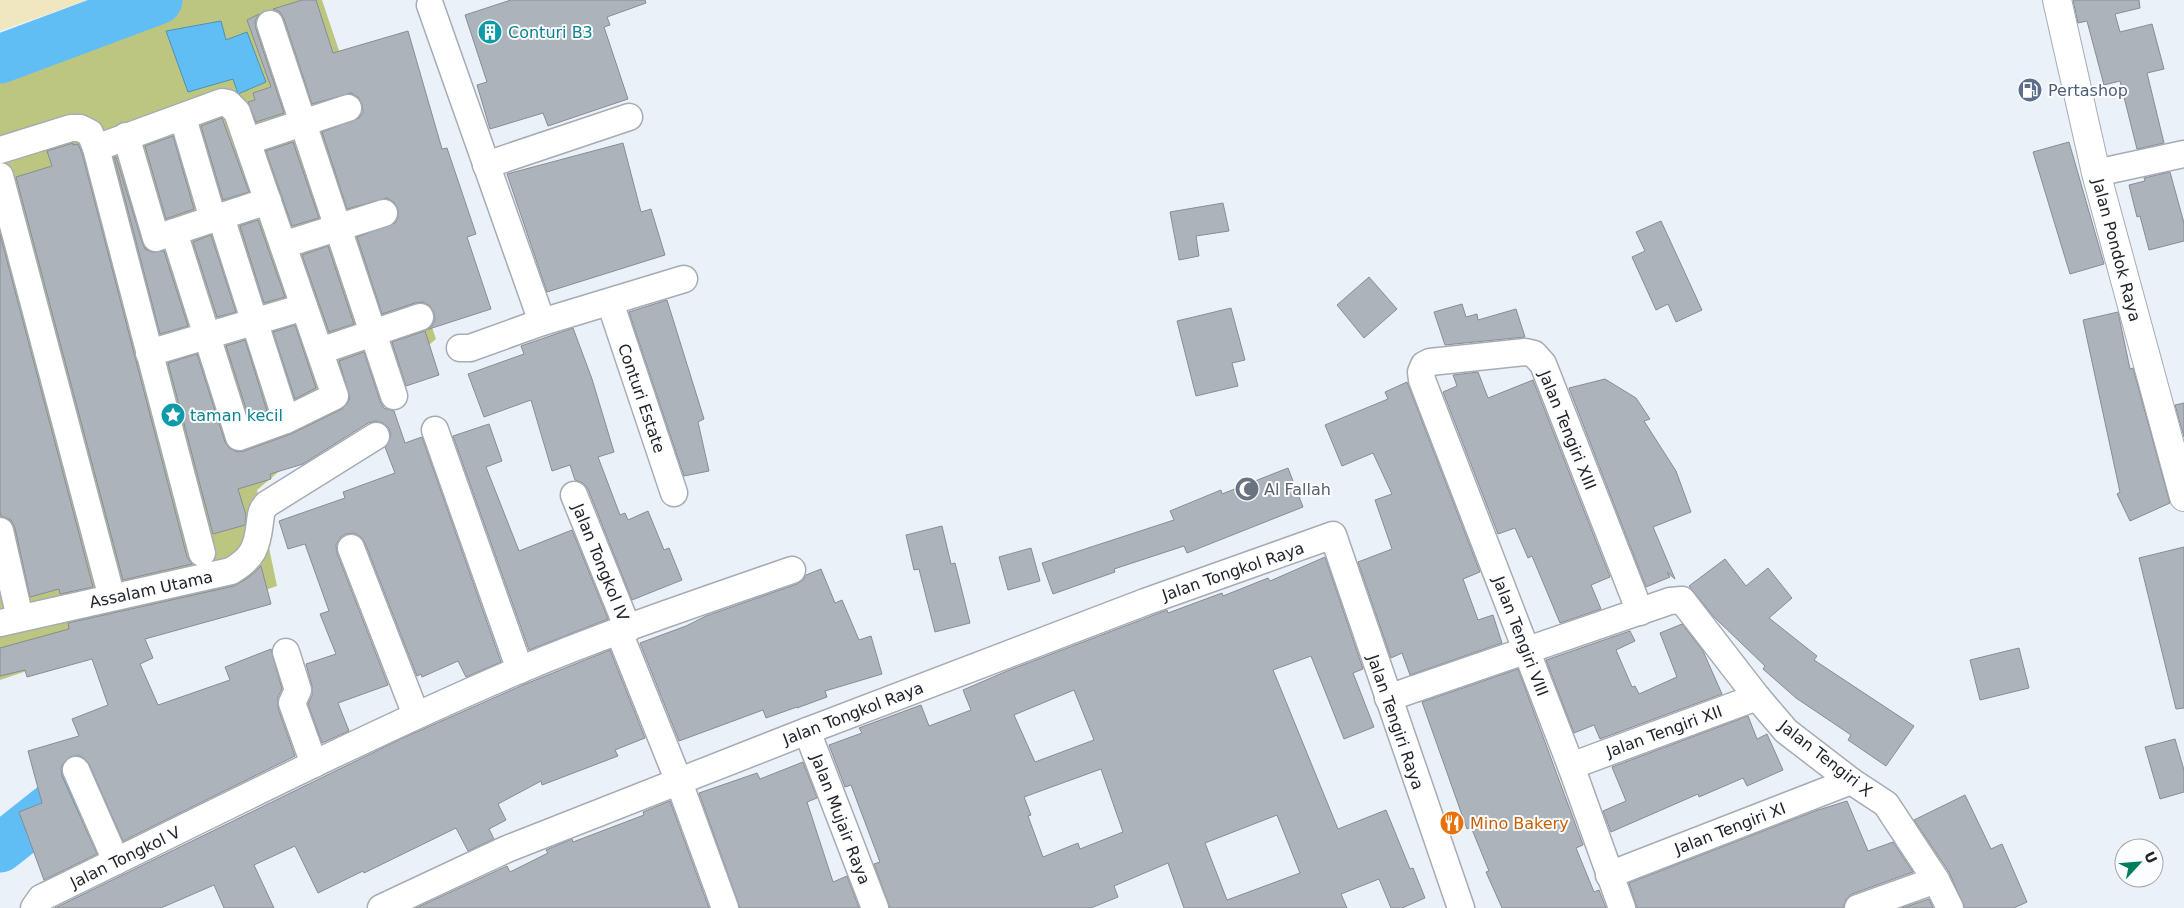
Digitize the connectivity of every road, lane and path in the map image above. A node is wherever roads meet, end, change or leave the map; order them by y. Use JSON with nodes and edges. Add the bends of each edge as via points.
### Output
{"nodes":[{"id":1,"x":2057,"y":0,"type":"edge"},
{"id":2,"x":432,"y":2,"type":"edge"},
{"id":3,"x":270,"y":24,"type":"dead end"},
{"id":4,"x":348,"y":108,"type":"dead end"},
{"id":5,"x":628,"y":117,"type":"dead end"},
{"id":6,"x":183,"y":118,"type":"junction"},
{"id":7,"x":303,"y":123,"type":"junction"},
{"id":8,"x":126,"y":136,"type":"junction"},
{"id":9,"x":248,"y":141,"type":"junction"},
{"id":10,"x":96,"y":148,"type":"junction"},
{"id":11,"x":0,"y":150,"type":"edge"},
{"id":12,"x":2184,"y":154,"type":"edge"},
{"id":13,"x":486,"y":165,"type":"junction"},
{"id":14,"x":2096,"y":173,"type":"junction"},
{"id":15,"x":0,"y":176,"type":"edge"},
{"id":16,"x":268,"y":201,"type":"junction"},
{"id":17,"x":384,"y":213,"type":"dead end"},
{"id":18,"x":217,"y":218,"type":"junction"},
{"id":19,"x":337,"y":228,"type":"junction"},
{"id":20,"x":174,"y":232,"type":"junction"},
{"id":21,"x":283,"y":245,"type":"junction"},
{"id":22,"x":684,"y":279,"type":"dead end"},
{"id":23,"x":610,"y":302,"type":"junction"},
{"id":24,"x":304,"y":307,"type":"junction"},
{"id":25,"x":420,"y":317,"type":"dead end"},
{"id":26,"x":255,"y":322,"type":"junction"},
{"id":27,"x":542,"y":322,"type":"junction"},
{"id":28,"x":373,"y":333,"type":"junction"},
{"id":29,"x":207,"y":336,"type":"junction"},
{"id":30,"x":460,"y":348,"type":"dead end"},
{"id":31,"x":320,"y":351,"type":"junction"},
{"id":32,"x":149,"y":354,"type":"junction"},
{"id":33,"x":1424,"y":364,"type":"joint"},
{"id":34,"x":394,"y":396,"type":"dead end"},
{"id":35,"x":286,"y":420,"type":"junction"},
{"id":36,"x":436,"y":430,"type":"dead end"},
{"id":37,"x":376,"y":436,"type":"dead end"},
{"id":38,"x":674,"y":493,"type":"dead end"},
{"id":39,"x":574,"y":495,"type":"dead end"},
{"id":40,"x":2184,"y":497,"type":"edge"},
{"id":41,"x":0,"y":531,"type":"edge"},
{"id":42,"x":1333,"y":535,"type":"joint"},
{"id":43,"x":351,"y":548,"type":"dead end"},
{"id":44,"x":202,"y":553,"type":"dead end"},
{"id":45,"x":792,"y":570,"type":"dead end"},
{"id":46,"x":108,"y":583,"type":"dead end"},
{"id":47,"x":1640,"y":612,"type":"junction"},
{"id":48,"x":8,"y":614,"type":"edge"},
{"id":49,"x":624,"y":630,"type":"junction"},
{"id":50,"x":1527,"y":651,"type":"junction"},
{"id":51,"x":286,"y":652,"type":"dead end"},
{"id":52,"x":520,"y":670,"type":"junction"},
{"id":53,"x":1757,"y":697,"type":"junction"},
{"id":54,"x":1388,"y":698,"type":"junction"},
{"id":55,"x":416,"y":715,"type":"junction"},
{"id":56,"x":807,"y":731,"type":"junction"},
{"id":57,"x":314,"y":764,"type":"junction"},
{"id":58,"x":1572,"y":766,"type":"junction"},
{"id":59,"x":76,"y":770,"type":"dead end"},
{"id":60,"x":679,"y":782,"type":"junction"},
{"id":61,"x":1851,"y":782,"type":"junction"},
{"id":62,"x":116,"y":861,"type":"junction"},
{"id":63,"x":1609,"y":875,"type":"junction"},
{"id":64,"x":1936,"y":880,"type":"junction"},
{"id":65,"x":34,"y":908,"type":"edge"},
{"id":66,"x":381,"y":908,"type":"edge"},
{"id":67,"x":725,"y":908,"type":"edge"},
{"id":68,"x":875,"y":908,"type":"edge"},
{"id":69,"x":1461,"y":908,"type":"edge"},
{"id":70,"x":1622,"y":908,"type":"edge"},
{"id":71,"x":1858,"y":908,"type":"edge"},
{"id":72,"x":1950,"y":908,"type":"edge"}],
"edges":[{"from":1,"to":14,"type":"street","name":"Jalan Pondok Raya"},
{"from":2,"to":13,"type":"street"},
{"from":3,"to":7,"type":"street"},
{"from":4,"to":7,"type":"street"},
{"from":5,"to":13,"type":"street"},
{"from":6,"to":8,"type":"street"},
{"from":6,"to":9,"type":"street","via":[[222,102],[228,103],[237,112]]},
{"from":6,"to":18,"type":"street"},
{"from":7,"to":9,"type":"street"},
{"from":7,"to":19,"type":"street"},
{"from":8,"to":10,"type":"street"},
{"from":8,"to":20,"type":"street","via":[[156,238]]},
{"from":9,"to":16,"type":"street"},
{"from":10,"to":11,"type":"street","via":[[90,133],[71,128]]},
{"from":10,"to":32,"type":"street"},
{"from":12,"to":14,"type":"street"},
{"from":13,"to":27,"type":"street"},
{"from":14,"to":40,"type":"street","name":"Jalan Pondok Raya"},
{"from":15,"to":46,"type":"street"},
{"from":16,"to":18,"type":"street"},
{"from":16,"to":21,"type":"street"},
{"from":17,"to":19,"type":"street"},
{"from":18,"to":20,"type":"street"},
{"from":18,"to":26,"type":"street"},
{"from":19,"to":21,"type":"street"},
{"from":19,"to":28,"type":"street"},
{"from":20,"to":29,"type":"street"},
{"from":21,"to":24,"type":"street"},
{"from":22,"to":23,"type":"street"},
{"from":23,"to":27,"type":"street"},
{"from":23,"to":38,"type":"street","name":"Conturi Estate"},
{"from":24,"to":26,"type":"street"},
{"from":24,"to":31,"type":"street"},
{"from":25,"to":28,"type":"street"},
{"from":26,"to":29,"type":"street"},
{"from":26,"to":35,"type":"street"},
{"from":27,"to":30,"type":"street","via":[[470,348]]},
{"from":28,"to":31,"type":"street"},
{"from":28,"to":34,"type":"street"},
{"from":29,"to":32,"type":"street"},
{"from":29,"to":35,"type":"street","via":[[239,437]]},
{"from":31,"to":35,"type":"street","via":[[335,396]]},
{"from":32,"to":44,"type":"street"},
{"from":33,"to":47,"type":"street","name":"Jalan Tengiri XIII","via":[[1525,352],[1534,354],[1542,364]]},
{"from":33,"to":50,"type":"street","name":"Jalan Tengiri VIII","via":[[1422,380]]},
{"from":36,"to":52,"type":"street"},
{"from":37,"to":48,"type":"street","name":"Assalam Utama","via":[[267,504],[262,510],[252,555],[231,572]]},
{"from":39,"to":49,"type":"street","name":"Jalan Tongkol IV"},
{"from":41,"to":48,"type":"street"},
{"from":42,"to":54,"type":"street","name":"Jalan Tengiri Raya"},
{"from":42,"to":56,"type":"street","name":"Jalan Tongkol Raya","via":[[1145,602]]},
{"from":43,"to":55,"type":"street"},
{"from":45,"to":49,"type":"street","name":"Jalan Tongkol V"},
{"from":47,"to":50,"type":"street"},
{"from":47,"to":53,"type":"street","name":"Jalan Tengiri X","via":[[1682,600]]},
{"from":49,"to":52,"type":"street","name":"Jalan Tongkol V"},
{"from":49,"to":60,"type":"street","name":"Jalan Tongkol IV"},
{"from":50,"to":54,"type":"street"},
{"from":50,"to":58,"type":"street","name":"Jalan Tengiri VIII"},
{"from":51,"to":57,"type":"street","via":[[298,690],[292,703]]},
{"from":52,"to":55,"type":"street","name":"Jalan Tongkol V"},
{"from":53,"to":58,"type":"street","name":"Jalan Tengiri XII"},
{"from":53,"to":61,"type":"street","name":"Jalan Tengiri X","via":[[1786,731]]},
{"from":54,"to":69,"type":"street","name":"Jalan Tengiri Raya"},
{"from":55,"to":57,"type":"street","name":"Jalan Tongkol V"},
{"from":56,"to":60,"type":"street","name":"Jalan Tongkol Raya"},
{"from":56,"to":68,"type":"street","name":"Jalan Mujair Raya"},
{"from":57,"to":62,"type":"street","name":"Jalan Tongkol V"},
{"from":58,"to":63,"type":"street","name":"Jalan Tengiri VIII"},
{"from":59,"to":62,"type":"street"},
{"from":60,"to":66,"type":"street","name":"Jalan Tongkol Raya","via":[[507,849]]},
{"from":60,"to":67,"type":"street","name":"Jalan Tongkol IV"},
{"from":61,"to":63,"type":"street","name":"Jalan Tengiri XI"},
{"from":61,"to":64,"type":"street","name":"Jalan Tengiri X","via":[[1886,804]]},
{"from":62,"to":65,"type":"street","name":"Jalan Tongkol V","via":[[40,898]]},
{"from":63,"to":70,"type":"street","name":"Jalan Tengiri VIII"},
{"from":64,"to":71,"type":"street"},
{"from":64,"to":72,"type":"street","name":"Jalan Tengiri X"}]}
